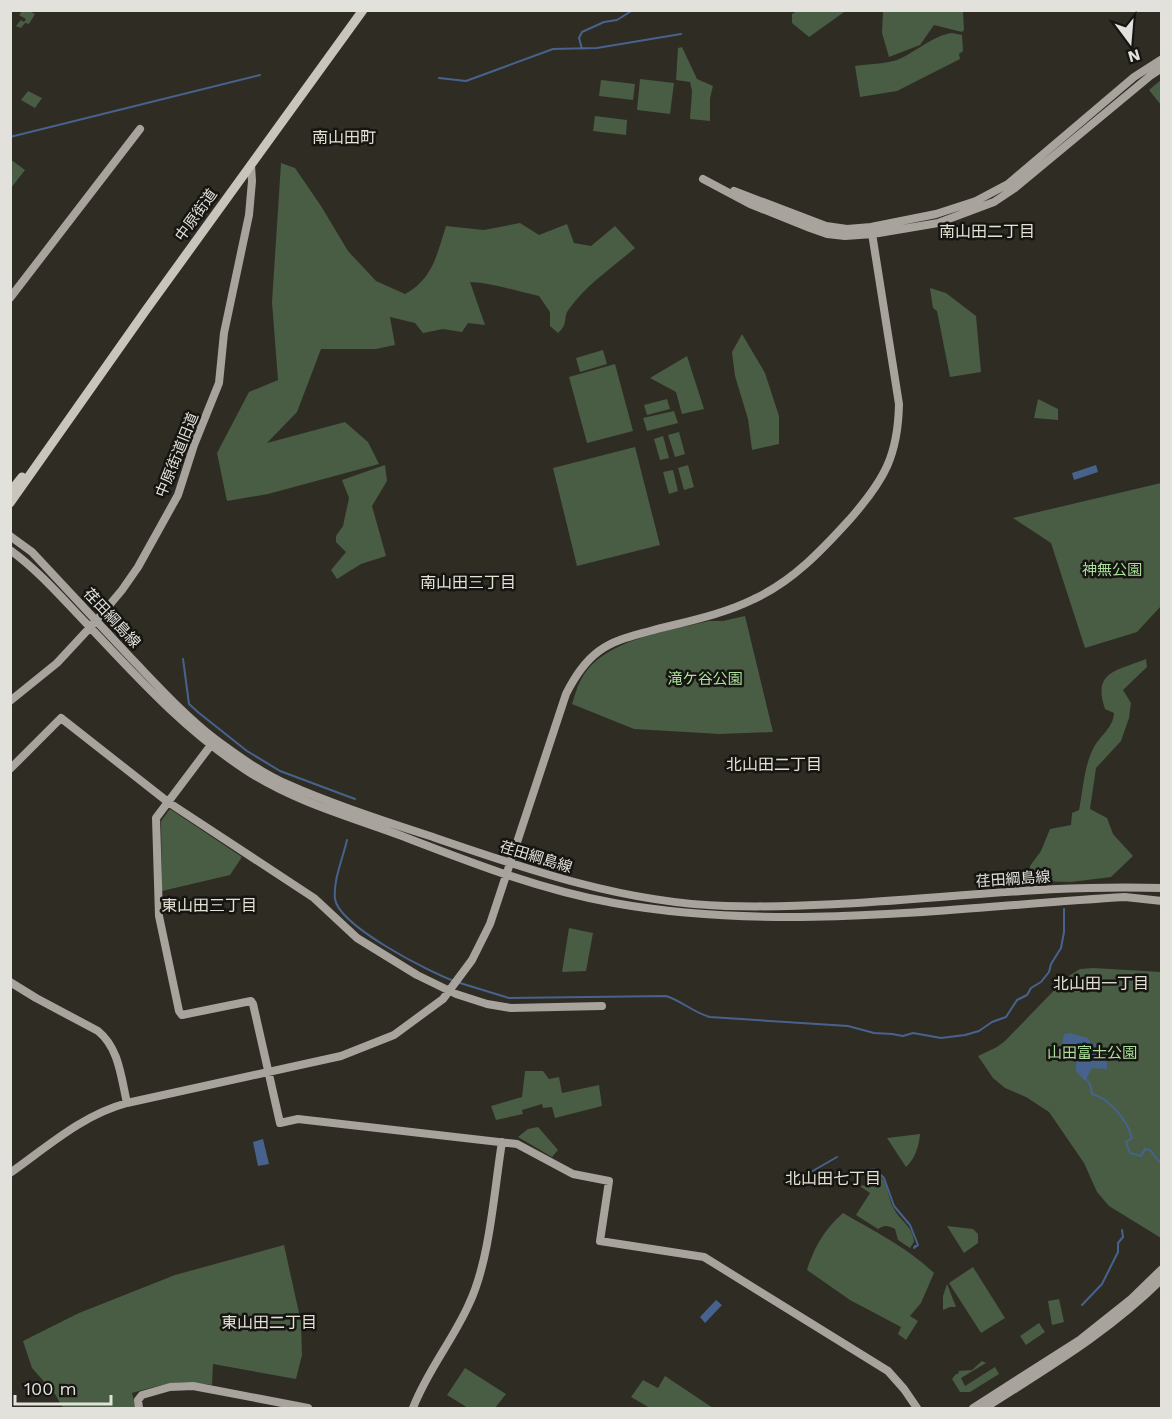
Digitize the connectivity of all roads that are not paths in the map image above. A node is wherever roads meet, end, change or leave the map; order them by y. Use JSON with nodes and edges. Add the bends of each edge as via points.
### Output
{"nodes":[{"id":1,"x":363,"y":10,"type":"edge"},
{"id":2,"x":1161,"y":59,"type":"edge"},
{"id":3,"x":1161,"y":68,"type":"edge"},
{"id":4,"x":140,"y":129,"type":"dead end"},
{"id":5,"x":251,"y":165,"type":"junction"},
{"id":6,"x":872,"y":230,"type":"junction"},
{"id":7,"x":10,"y":298,"type":"edge"},
{"id":8,"x":56,"y":438,"type":"junction"},
{"id":9,"x":10,"y":492,"type":"edge"},
{"id":10,"x":10,"y":503,"type":"edge"},
{"id":11,"x":10,"y":536,"type":"edge"},
{"id":12,"x":10,"y":550,"type":"edge"},
{"id":13,"x":93,"y":624,"type":"junction"},
{"id":14,"x":10,"y":701,"type":"edge"},
{"id":15,"x":211,"y":745,"type":"junction"},
{"id":16,"x":10,"y":769,"type":"edge"},
{"id":17,"x":168,"y":802,"type":"junction"},
{"id":18,"x":509,"y":864,"type":"junction"},
{"id":19,"x":506,"y":876,"type":"junction"},
{"id":20,"x":1161,"y":888,"type":"edge"},
{"id":21,"x":1161,"y":901,"type":"edge"},
{"id":22,"x":10,"y":982,"type":"edge"},
{"id":23,"x":602,"y":1006,"type":"dead end"},
{"id":24,"x":269,"y":1072,"type":"junction"},
{"id":25,"x":127,"y":1103,"type":"junction"},
{"id":26,"x":502,"y":1142,"type":"junction"},
{"id":27,"x":10,"y":1173,"type":"edge"},
{"id":28,"x":1161,"y":1269,"type":"edge"},
{"id":29,"x":1161,"y":1279,"type":"edge"},
{"id":30,"x":139,"y":1408,"type":"edge"},
{"id":31,"x":308,"y":1408,"type":"edge"},
{"id":32,"x":413,"y":1408,"type":"edge"},
{"id":33,"x":917,"y":1408,"type":"edge"},
{"id":34,"x":973,"y":1408,"type":"edge"},
{"id":35,"x":985,"y":1408,"type":"edge"}],
"edges":[{"from":1,"to":5,"type":"main road","name":"中原街道"},
{"from":2,"to":6,"type":"street","via":[[1134,77],[1008,184],[976,201]]},
{"from":3,"to":6,"type":"street","via":[[994,202],[938,222]]},
{"from":4,"to":7,"type":"street"},
{"from":5,"to":8,"type":"main road","name":"中原街道"},
{"from":5,"to":13,"type":"street","name":"中原街道旧道","via":[[249,215],[224,333],[216,395],[178,495],[138,567]]},
{"from":6,"to":6,"type":"street","via":[[845,236],[827,234],[750,204],[703,179],[826,226]]},
{"from":6,"to":18,"type":"street","via":[[899,404],[892,452],[880,482],[811,560],[769,592],[732,608],[624,638],[590,658],[566,694]]},
{"from":8,"to":9,"type":"main road","name":"中原街道","via":[[48,442]]},
{"from":8,"to":10,"type":"main road","name":"中原街道"},
{"from":11,"to":13,"type":"street","name":"荏田綱島線","via":[[33,552]]},
{"from":12,"to":13,"type":"street","name":"荏田綱島線"},
{"from":13,"to":14,"type":"street","name":"中原街道旧道","via":[[57,663]]},
{"from":13,"to":15,"type":"street","name":"荏田綱島線","via":[[171,711]]},
{"from":13,"to":18,"type":"street","name":"荏田綱島線","via":[[194,721],[287,785]]},
{"from":15,"to":17,"type":"street"},
{"from":15,"to":19,"type":"street","name":"荏田綱島線","via":[[287,794]]},
{"from":16,"to":17,"type":"street","via":[[61,718]]},
{"from":17,"to":23,"type":"street","via":[[314,898],[357,938],[446,989],[487,1004],[512,1008]]},
{"from":17,"to":24,"type":"street","via":[[156,818],[158,909],[179,1011],[182,1015],[251,1001]]},
{"from":18,"to":19,"type":"street"},
{"from":18,"to":20,"type":"street","name":"荏田綱島線","via":[[607,892],[723,906],[904,901],[1034,890]]},
{"from":19,"to":21,"type":"street","name":"荏田綱島線","via":[[611,903],[721,915],[895,914],[1125,897]]},
{"from":19,"to":24,"type":"street","via":[[477,951],[443,999],[413,1023],[377,1043],[341,1056]]},
{"from":22,"to":25,"type":"street","via":[[106,1038],[115,1054]]},
{"from":24,"to":25,"type":"street"},
{"from":24,"to":26,"type":"street","via":[[280,1123],[298,1119]]},
{"from":25,"to":27,"type":"street","via":[[80,1123]]},
{"from":26,"to":32,"type":"street","via":[[477,1283]]},
{"from":26,"to":33,"type":"street","via":[[517,1144],[573,1174],[609,1181],[600,1241],[704,1257],[888,1371]]},
{"from":28,"to":34,"type":"street","via":[[1081,1339]]},
{"from":29,"to":35,"type":"street","via":[[1135,1306],[1085,1344]]},
{"from":30,"to":31,"type":"street","via":[[142,1395],[181,1386]]}]}
